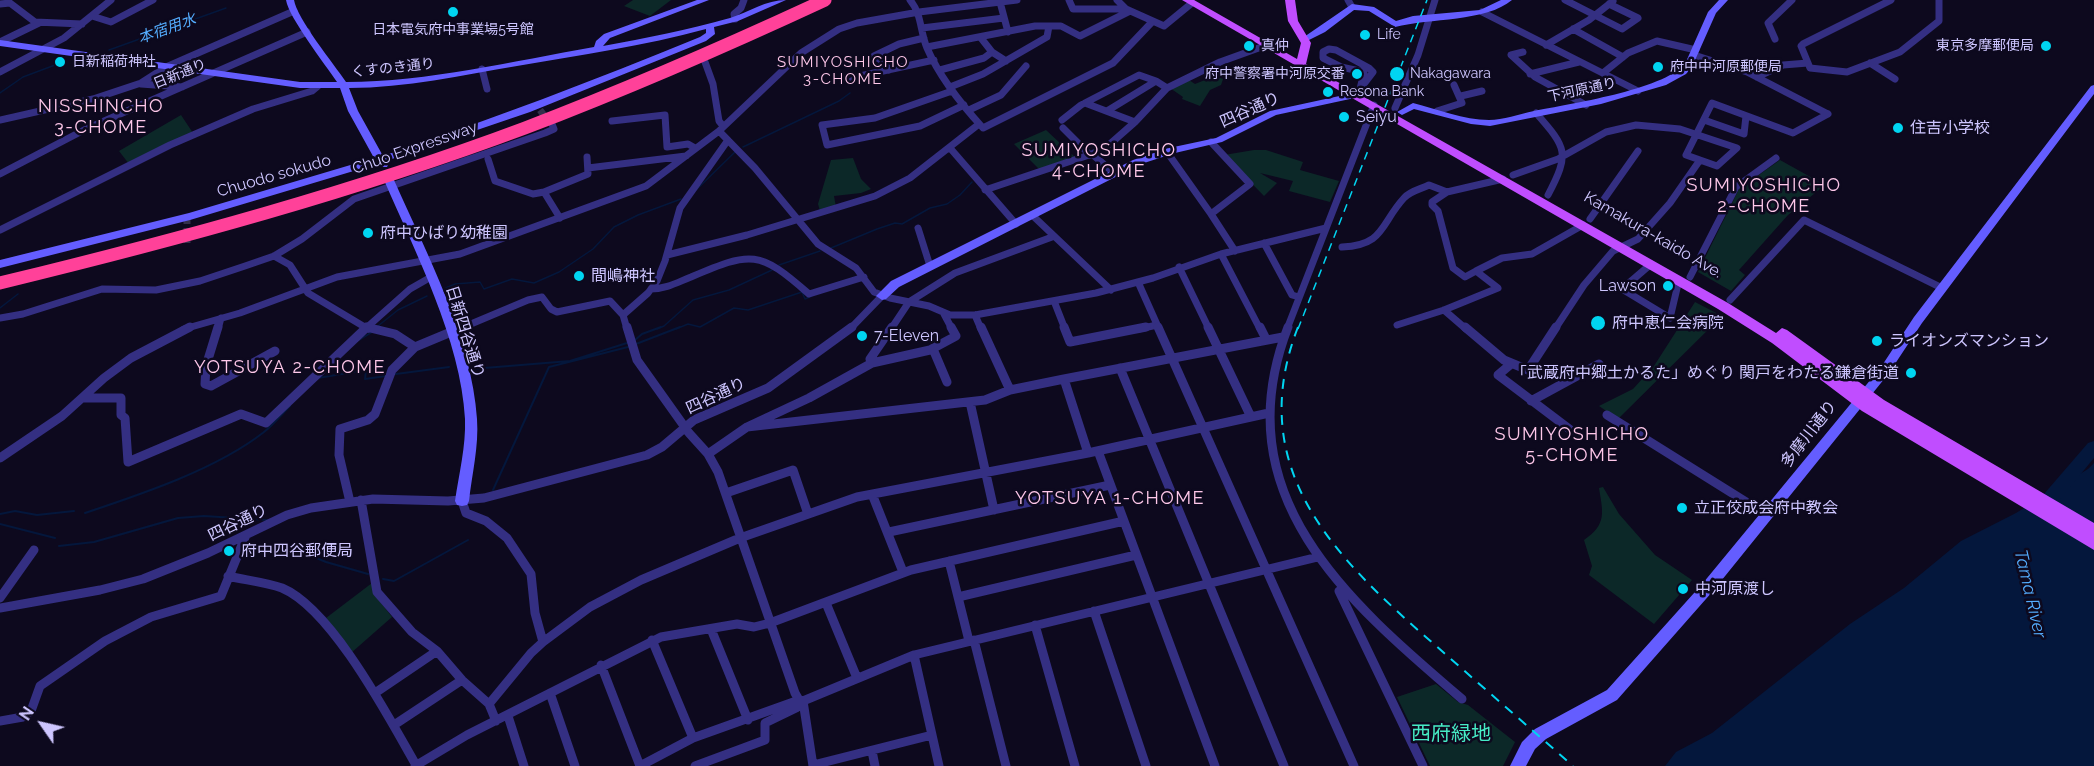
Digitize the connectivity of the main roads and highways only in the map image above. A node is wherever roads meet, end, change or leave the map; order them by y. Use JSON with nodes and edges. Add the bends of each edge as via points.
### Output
{"nodes":[{"id":1,"x":810,"y":0,"type":"edge"},
{"id":2,"x":825,"y":0,"type":"edge"},
{"id":3,"x":1290,"y":0,"type":"edge"},
{"id":4,"x":1194,"y":1,"type":"edge"},
{"id":5,"x":1302,"y":60,"type":"junction"},
{"id":6,"x":1357,"y":91,"type":"junction"},
{"id":7,"x":1508,"y":177,"type":"junction"},
{"id":8,"x":1586,"y":222,"type":"junction"},
{"id":9,"x":0,"y":275,"type":"edge"},
{"id":10,"x":1684,"y":279,"type":"junction"},
{"id":11,"x":0,"y":283,"type":"edge"},
{"id":12,"x":1862,"y":396,"type":"junction"},
{"id":13,"x":1874,"y":406,"type":"junction"},
{"id":14,"x":2094,"y":531,"type":"edge"},
{"id":15,"x":2094,"y":544,"type":"edge"}],
"edges":[{"from":1,"to":9,"type":"highway","name":"Chuo Expressway","via":[[610,88],[443,149],[222,218]]},
{"from":2,"to":11,"type":"highway","name":"Chuo Expressway","bridge":true,"via":[[603,98],[456,152],[211,230]]},
{"from":3,"to":5,"type":"main road","via":[[1293,21],[1305,39]]},
{"from":4,"to":5,"type":"main road"},
{"from":4,"to":5,"type":"main road","via":[[1267,45]]},
{"from":5,"to":6,"type":"main road"},
{"from":6,"to":7,"type":"main road","name":"Kamakura-kaido Ave.","via":[[1399,110]]},
{"from":6,"to":7,"type":"main road","name":"Kamakura-kaido Ave.","via":[[1374,105]]},
{"from":7,"to":8,"type":"main road","name":"Kamakura-kaido Ave."},
{"from":7,"to":8,"type":"main road","name":"Kamakura-kaido Ave.","via":[[1548,195]]},
{"from":8,"to":10,"type":"main road","name":"Kamakura-kaido Ave."},
{"from":10,"to":12,"type":"main road","name":"Kamakura-kaido Ave.","via":[[1796,349]]},
{"from":10,"to":12,"type":"main road","name":"Kamakura-kaido Ave.","via":[[1730,300],[1776,329]]},
{"from":12,"to":13,"type":"main road","name":"Kamakura-kaido Ave."},
{"from":13,"to":14,"type":"main road","name":"Kamakura-kaido Ave."},
{"from":13,"to":15,"type":"main road","name":"Kamakura-kaido Ave."}]}
